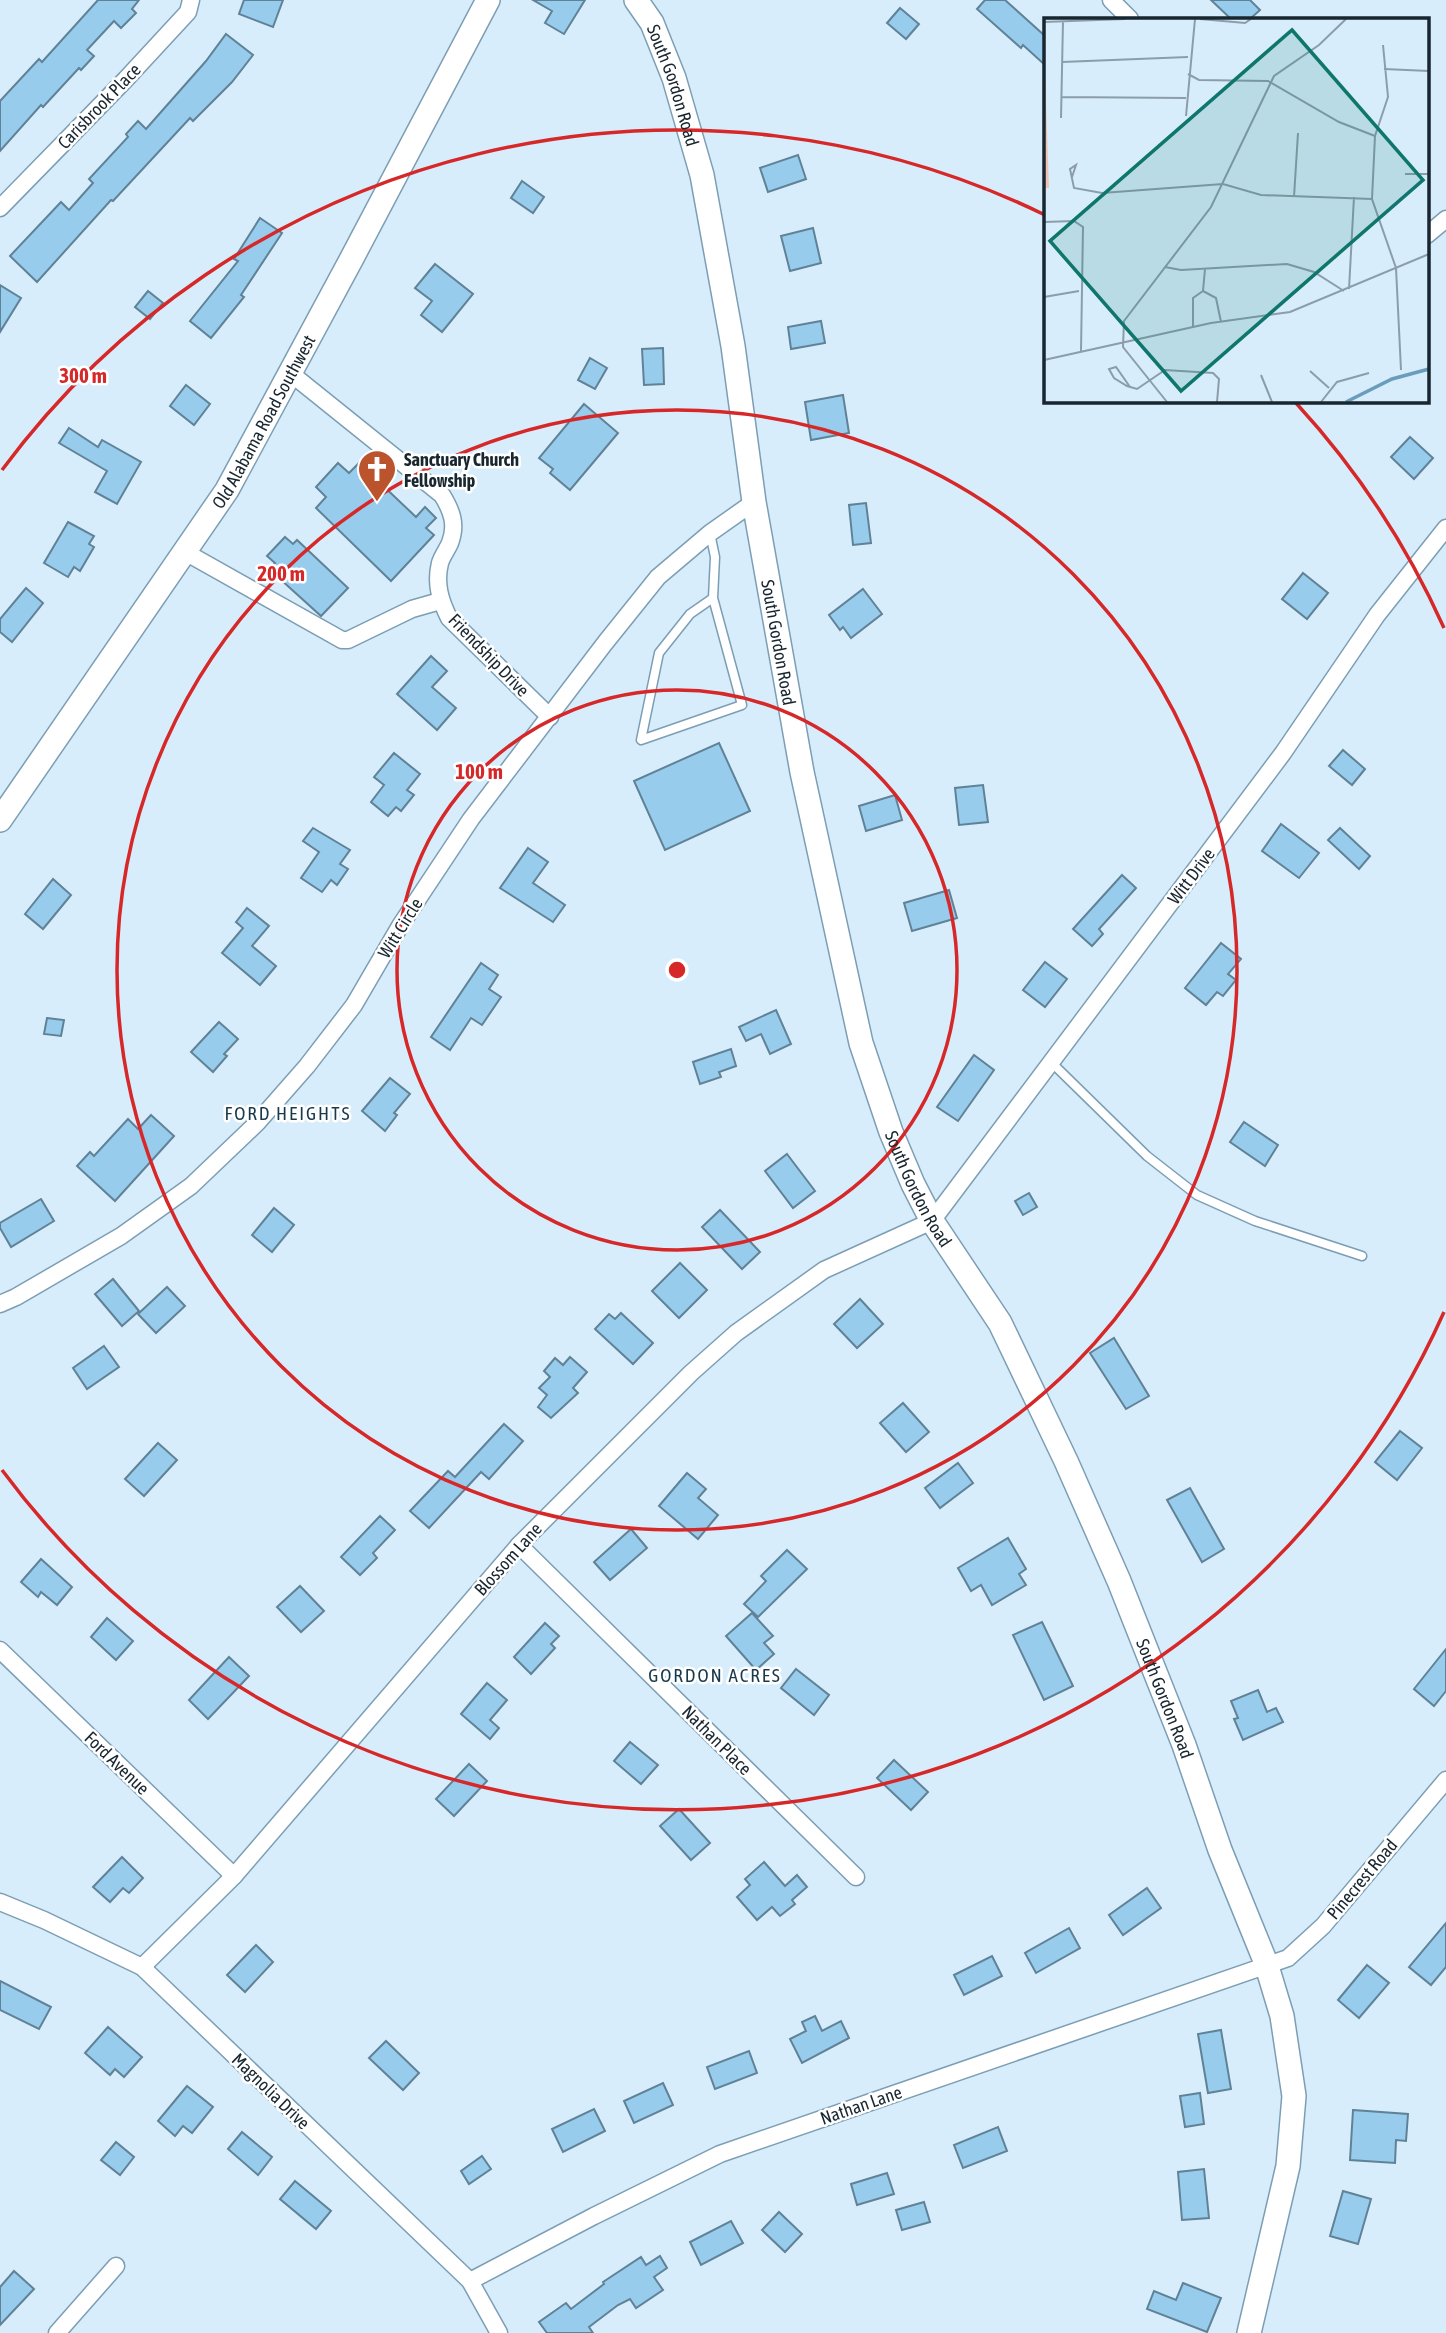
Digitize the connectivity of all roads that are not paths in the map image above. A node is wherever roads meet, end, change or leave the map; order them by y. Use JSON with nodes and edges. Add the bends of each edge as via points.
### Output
{"nodes":[{"id":1,"x":191,"y":0,"type":"edge"},
{"id":2,"x":488,"y":0,"type":"edge"},
{"id":3,"x":636,"y":0,"type":"edge"},
{"id":4,"x":1111,"y":0,"type":"edge"},
{"id":5,"x":1129,"y":18,"type":"edge"},
{"id":6,"x":0,"y":208,"type":"edge"},
{"id":7,"x":1446,"y":219,"type":"edge"},
{"id":8,"x":1428,"y":234,"type":"edge"},
{"id":9,"x":289,"y":372,"type":"junction"},
{"id":10,"x":754,"y":502,"type":"junction"},
{"id":11,"x":1446,"y":528,"type":"edge"},
{"id":12,"x":710,"y":533,"type":"junction"},
{"id":13,"x":186,"y":552,"type":"junction"},
{"id":14,"x":713,"y":598,"type":"junction"},
{"id":15,"x":440,"y":601,"type":"junction"},
{"id":16,"x":550,"y":717,"type":"junction"},
{"id":17,"x":0,"y":820,"type":"edge"},
{"id":18,"x":1052,"y":1063,"type":"junction"},
{"id":19,"x":932,"y":1221,"type":"junction"},
{"id":20,"x":1362,"y":1256,"type":"dead end"},
{"id":21,"x":0,"y":1304,"type":"edge"},
{"id":22,"x":519,"y":1545,"type":"junction"},
{"id":23,"x":0,"y":1650,"type":"edge"},
{"id":24,"x":1446,"y":1780,"type":"edge"},
{"id":25,"x":233,"y":1876,"type":"junction"},
{"id":26,"x":856,"y":1877,"type":"dead end"},
{"id":27,"x":0,"y":1902,"type":"edge"},
{"id":28,"x":1266,"y":1963,"type":"junction"},
{"id":29,"x":142,"y":1967,"type":"junction"},
{"id":30,"x":116,"y":2266,"type":"dead end"},
{"id":31,"x":470,"y":2281,"type":"junction"},
{"id":32,"x":57,"y":2333,"type":"edge"},
{"id":33,"x":499,"y":2333,"type":"edge"},
{"id":34,"x":1249,"y":2333,"type":"edge"}],
"edges":[{"from":1,"to":6,"type":"street","name":"Carisbrook Place","via":[[188,12],[127,79]]},
{"from":2,"to":9,"type":"street","name":"Old Alabama Road Southwest"},
{"from":3,"to":10,"type":"street","name":"South Gordon Road","via":[[652,23],[674,78],[702,175],[733,346]]},
{"from":4,"to":5,"type":"street"},
{"from":7,"to":8,"type":"street"},
{"from":9,"to":13,"type":"street","name":"Old Alabama Road Southwest","via":[[226,490]]},
{"from":9,"to":15,"type":"street","name":"Friendship Drive","via":[[442,495],[454,529],[440,561]]},
{"from":10,"to":12,"type":"street","name":"Witt Circle"},
{"from":10,"to":19,"type":"street","name":"South Gordon Road","via":[[802,772],[861,1043],[891,1132]]},
{"from":11,"to":18,"type":"street","name":"Witt Drive","via":[[1377,615],[1283,753]]},
{"from":12,"to":14,"type":"lane","via":[[715,557]]},
{"from":12,"to":16,"type":"street","name":"Witt Circle","via":[[658,577]]},
{"from":13,"to":15,"type":"street","via":[[342,639]]},
{"from":13,"to":17,"type":"street","name":"Old Alabama Road Southwest"},
{"from":14,"to":14,"type":"lane","via":[[742,705],[641,740],[659,653],[690,614]]},
{"from":15,"to":16,"type":"street","name":"Friendship Drive","via":[[449,618]]},
{"from":16,"to":21,"type":"street","name":"Witt Circle","via":[[471,819],[354,1004],[257,1123],[191,1186],[121,1236]]},
{"from":18,"to":19,"type":"street","name":"Witt Drive"},
{"from":18,"to":20,"type":"lane","via":[[1147,1156],[1197,1195],[1255,1221]]},
{"from":19,"to":22,"type":"street","name":"Blossom Lane","via":[[824,1270],[736,1333]]},
{"from":19,"to":28,"type":"street","name":"South Gordon Road","via":[[1000,1323],[1066,1461],[1119,1581]]},
{"from":22,"to":25,"type":"street","name":"Blossom Lane"},
{"from":22,"to":26,"type":"street","name":"Nathan Place"},
{"from":23,"to":25,"type":"street","name":"Ford Avenue"},
{"from":24,"to":28,"type":"street","name":"Pinecrest Road","via":[[1323,1926],[1288,1958]]},
{"from":25,"to":29,"type":"street","name":"Blossom Lane"},
{"from":27,"to":29,"type":"street","name":"Magnolia Drive"},
{"from":28,"to":31,"type":"street","name":"Nathan Lane","via":[[720,2154]]},
{"from":28,"to":34,"type":"street","name":"South Gordon Road","via":[[1282,2015],[1294,2096],[1288,2166]]},
{"from":29,"to":31,"type":"street","name":"Magnolia Drive"},
{"from":30,"to":32,"type":"street"},
{"from":31,"to":33,"type":"street","name":"Magnolia Drive"}]}
